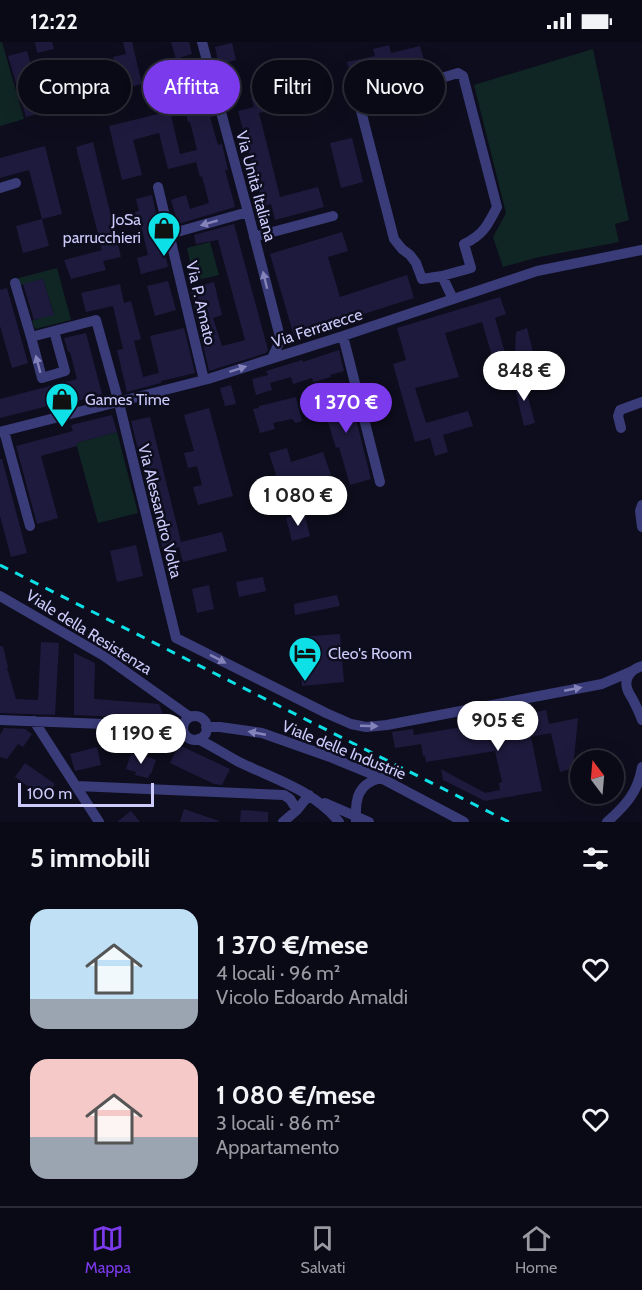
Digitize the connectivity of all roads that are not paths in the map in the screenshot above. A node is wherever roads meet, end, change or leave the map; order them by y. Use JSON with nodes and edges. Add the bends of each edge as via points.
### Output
{"nodes":[{"id":1,"x":202,"y":42,"type":"edge"},
{"id":2,"x":16,"y":183,"type":"dead end"},
{"id":3,"x":158,"y":187,"type":"dead end"},
{"id":4,"x":0,"y":188,"type":"edge"},
{"id":5,"x":248,"y":212,"type":"junction"},
{"id":6,"x":333,"y":216,"type":"dead end"},
{"id":7,"x":170,"y":234,"type":"junction"},
{"id":8,"x":254,"y":237,"type":"junction"},
{"id":9,"x":642,"y":250,"type":"edge"},
{"id":10,"x":442,"y":276,"type":"junction"},
{"id":11,"x":15,"y":283,"type":"dead end"},
{"id":12,"x":453,"y":299,"type":"junction"},
{"id":13,"x":54,"y":331,"type":"junction"},
{"id":14,"x":342,"y":336,"type":"junction"},
{"id":15,"x":31,"y":337,"type":"junction"},
{"id":16,"x":280,"y":337,"type":"junction"},
{"id":17,"x":297,"y":350,"type":"junction"},
{"id":18,"x":272,"y":358,"type":"junction"},
{"id":19,"x":204,"y":380,"type":"junction"},
{"id":20,"x":642,"y":402,"type":"edge"},
{"id":21,"x":119,"y":403,"type":"junction"},
{"id":22,"x":621,"y":428,"type":"dead end"},
{"id":23,"x":2,"y":432,"type":"edge"},
{"id":24,"x":381,"y":482,"type":"dead end"},
{"id":25,"x":642,"y":505,"type":"edge"},
{"id":26,"x":30,"y":526,"type":"dead end"},
{"id":27,"x":642,"y":527,"type":"edge"},
{"id":28,"x":0,"y":596,"type":"edge"},
{"id":29,"x":639,"y":667,"type":"edge"},
{"id":30,"x":602,"y":684,"type":"junction"},
{"id":31,"x":634,"y":696,"type":"edge"},
{"id":32,"x":190,"y":717,"type":"junction"},
{"id":33,"x":0,"y":720,"type":"edge"},
{"id":34,"x":642,"y":720,"type":"edge"},
{"id":35,"x":34,"y":721,"type":"junction"},
{"id":36,"x":183,"y":727,"type":"junction"},
{"id":37,"x":206,"y":727,"type":"junction"},
{"id":38,"x":198,"y":739,"type":"junction"},
{"id":39,"x":642,"y":767,"type":"edge"},
{"id":40,"x":381,"y":778,"type":"junction"},
{"id":41,"x":77,"y":786,"type":"junction"},
{"id":42,"x":309,"y":795,"type":"junction"},
{"id":43,"x":297,"y":810,"type":"junction"},
{"id":44,"x":356,"y":819,"type":"edge"},
{"id":45,"x":99,"y":822,"type":"edge"},
{"id":46,"x":283,"y":822,"type":"edge"},
{"id":47,"x":339,"y":822,"type":"edge"},
{"id":48,"x":369,"y":822,"type":"edge"},
{"id":49,"x":464,"y":822,"type":"edge"},
{"id":50,"x":607,"y":822,"type":"edge"}],
"edges":[{"from":1,"to":5,"type":"street","name":"Via Unità Italiana"},
{"from":2,"to":4,"type":"street"},
{"from":3,"to":7,"type":"street","name":"Via P. Amato"},
{"from":5,"to":7,"type":"street","one_way":true},
{"from":5,"to":8,"type":"street","name":"Via Unità Italiana"},
{"from":6,"to":8,"type":"street"},
{"from":7,"to":19,"type":"street","name":"Via P. Amato"},
{"from":16,"to":8,"type":"street","name":"Via Unità Italiana","one_way":true},
{"from":9,"to":12,"type":"street","name":"Via Ferrarecce","via":[[537,271]]},
{"from":10,"to":10,"type":"street","via":[[422,279],[416,263],[394,239],[358,103],[382,90],[458,73],[463,76],[497,207],[488,226],[464,244],[471,268]]},
{"from":10,"to":12,"type":"street"},
{"from":11,"to":15,"type":"street"},
{"from":12,"to":14,"type":"street","name":"Via Ferrarecce"},
{"from":13,"to":15,"type":"street"},
{"from":13,"to":15,"type":"street","one_way":true,"via":[[65,371],[42,378]]},
{"from":13,"to":21,"type":"street","name":"Via Alessandro Volta","via":[[96,320]]},
{"from":14,"to":17,"type":"street","name":"Via Ferrarecce"},
{"from":14,"to":24,"type":"street"},
{"from":16,"to":17,"type":"street"},
{"from":16,"to":18,"type":"street"},
{"from":17,"to":18,"type":"street","name":"Via Ferrarecce"},
{"from":19,"to":18,"type":"street","name":"Via Ferrarecce","one_way":true},
{"from":19,"to":21,"type":"street","name":"Via Ferrarecce"},
{"from":20,"to":22,"type":"street","via":[[620,410]]},
{"from":21,"to":23,"type":"street","name":"Via Ferrarecce"},
{"from":21,"to":30,"type":"street","name":"Via Alessandro Volta","one_way":true,"via":[[176,638],[326,713],[366,727]]},
{"from":23,"to":26,"type":"street"},
{"from":25,"to":27,"type":"street"},
{"from":28,"to":32,"type":"street","name":"Viale della Resistenza","via":[[104,656]]},
{"from":29,"to":30,"type":"street"},
{"from":29,"to":31,"type":"street","via":[[627,679],[627,688]]},
{"from":30,"to":31,"type":"street"},
{"from":31,"to":34,"type":"street"},
{"from":32,"to":36,"type":"street"},
{"from":32,"to":37,"type":"street","via":[[198,716]]},
{"from":33,"to":35,"type":"street"},
{"from":35,"to":36,"type":"street"},
{"from":35,"to":41,"type":"street"},
{"from":36,"to":38,"type":"street","via":[[187,737]]},
{"from":37,"to":38,"type":"street"},
{"from":40,"to":37,"type":"street","name":"Viale delle Industrie","one_way":true,"via":[[262,733]]},
{"from":38,"to":42,"type":"street"},
{"from":39,"to":50,"type":"street","via":[[630,799]]},
{"from":40,"to":44,"type":"street","via":[[360,791]]},
{"from":40,"to":49,"type":"street","name":"Viale delle Industrie"},
{"from":41,"to":43,"type":"street","via":[[284,795]]},
{"from":41,"to":45,"type":"street"},
{"from":42,"to":43,"type":"street"},
{"from":42,"to":44,"type":"street"},
{"from":42,"to":47,"type":"street"},
{"from":43,"to":46,"type":"street"},
{"from":44,"to":48,"type":"street"}]}
